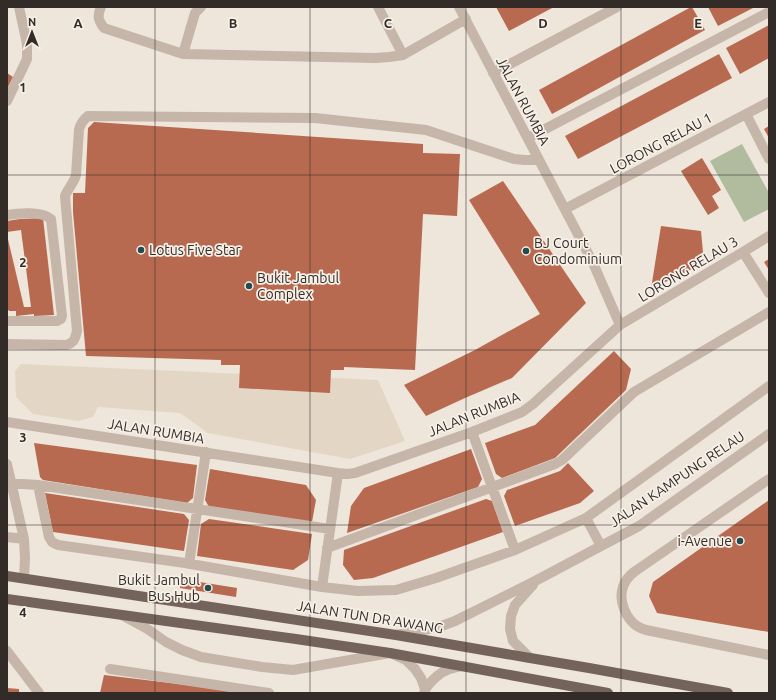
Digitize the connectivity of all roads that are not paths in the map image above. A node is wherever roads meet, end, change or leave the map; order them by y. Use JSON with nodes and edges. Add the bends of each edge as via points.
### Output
{"nodes":[{"id":1,"x":19,"y":7,"type":"edge"},
{"id":2,"x":101,"y":7,"type":"edge"},
{"id":3,"x":201,"y":7,"type":"edge"},
{"id":4,"x":378,"y":7,"type":"edge"},
{"id":5,"x":459,"y":7,"type":"edge"},
{"id":6,"x":617,"y":7,"type":"edge"},
{"id":7,"x":769,"y":12,"type":"edge"},
{"id":8,"x":466,"y":19,"type":"junction"},
{"id":9,"x":183,"y":54,"type":"junction"},
{"id":10,"x":403,"y":55,"type":"junction"},
{"id":11,"x":493,"y":73,"type":"junction"},
{"id":12,"x":7,"y":101,"type":"edge"},
{"id":13,"x":769,"y":102,"type":"edge"},
{"id":14,"x":746,"y":114,"type":"junction"},
{"id":15,"x":528,"y":138,"type":"junction"},
{"id":16,"x":769,"y":159,"type":"edge"},
{"id":17,"x":538,"y":160,"type":"junction"},
{"id":18,"x":565,"y":209,"type":"junction"},
{"id":19,"x":7,"y":215,"type":"edge"},
{"id":20,"x":769,"y":236,"type":"edge"},
{"id":21,"x":743,"y":252,"type":"junction"},
{"id":22,"x":769,"y":293,"type":"edge"},
{"id":23,"x":769,"y":312,"type":"edge"},
{"id":24,"x":7,"y":321,"type":"edge"},
{"id":25,"x":620,"y":325,"type":"junction"},
{"id":26,"x":7,"y":344,"type":"edge"},
{"id":27,"x":769,"y":386,"type":"edge"},
{"id":28,"x":7,"y":422,"type":"edge"},
{"id":29,"x":472,"y":432,"type":"junction"},
{"id":30,"x":769,"y":434,"type":"edge"},
{"id":31,"x":206,"y":452,"type":"junction"},
{"id":32,"x":7,"y":464,"type":"edge"},
{"id":33,"x":338,"y":473,"type":"junction"},
{"id":34,"x":769,"y":479,"type":"edge"},
{"id":35,"x":9,"y":483,"type":"edge"},
{"id":36,"x":38,"y":485,"type":"junction"},
{"id":37,"x":493,"y":487,"type":"junction"},
{"id":38,"x":198,"y":509,"type":"junction"},
{"id":39,"x":586,"y":518,"type":"junction"},
{"id":40,"x":330,"y":529,"type":"junction"},
{"id":41,"x":7,"y":537,"type":"edge"},
{"id":42,"x":24,"y":539,"type":"junction"},
{"id":43,"x":601,"y":546,"type":"junction"},
{"id":44,"x":327,"y":548,"type":"junction"},
{"id":45,"x":515,"y":550,"type":"junction"},
{"id":46,"x":189,"y":564,"type":"junction"},
{"id":47,"x":7,"y":576,"type":"edge"},
{"id":48,"x":24,"y":578,"type":"junction"},
{"id":49,"x":537,"y":580,"type":"junction"},
{"id":50,"x":322,"y":587,"type":"junction"},
{"id":51,"x":7,"y":598,"type":"edge"},
{"id":52,"x":120,"y":615,"type":"junction"},
{"id":53,"x":396,"y":635,"type":"junction"},
{"id":54,"x":7,"y":651,"type":"edge"},
{"id":55,"x":390,"y":653,"type":"junction"},
{"id":56,"x":769,"y":655,"type":"edge"},
{"id":57,"x":530,"y":658,"type":"junction"},
{"id":58,"x":464,"y":666,"type":"junction"},
{"id":59,"x":110,"y":669,"type":"dead end"},
{"id":60,"x":425,"y":691,"type":"edge"},
{"id":61,"x":250,"y":692,"type":"edge"},
{"id":62,"x":39,"y":693,"type":"edge"},
{"id":63,"x":269,"y":693,"type":"edge"},
{"id":64,"x":608,"y":693,"type":"edge"},
{"id":65,"x":728,"y":693,"type":"edge"}],
"edges":[{"from":1,"to":12,"type":"street","via":[[27,44],[26,60]]},
{"from":2,"to":9,"type":"street","via":[[98,14],[104,28]]},
{"from":3,"to":9,"type":"street","via":[[195,13]]},
{"from":4,"to":10,"type":"street"},
{"from":5,"to":8,"type":"street","name":"JALAN RUMBIA"},
{"from":6,"to":11,"type":"street"},
{"from":7,"to":15,"type":"street"},
{"from":8,"to":10,"type":"street"},
{"from":8,"to":11,"type":"street","name":"JALAN RUMBIA"},
{"from":9,"to":10,"type":"street","via":[[375,58]]},
{"from":11,"to":15,"type":"street","name":"JALAN RUMBIA"},
{"from":13,"to":14,"type":"street","name":"LORONG RELAU 1"},
{"from":14,"to":16,"type":"street"},
{"from":14,"to":18,"type":"street","name":"LORONG RELAU 1"},
{"from":15,"to":17,"type":"street","name":"JALAN RUMBIA"},
{"from":17,"to":18,"type":"street","name":"JALAN RUMBIA"},
{"from":17,"to":26,"type":"street","via":[[514,159],[426,130],[315,118],[88,116],[83,119],[79,129],[75,181],[65,196],[76,337],[66,345]]},
{"from":18,"to":25,"type":"street","name":"JALAN RUMBIA","via":[[593,263]]},
{"from":19,"to":24,"type":"street","via":[[42,214],[51,218],[62,316],[61,320],[57,321]]},
{"from":20,"to":21,"type":"street","name":"LORONG RELAU 3"},
{"from":21,"to":22,"type":"street"},
{"from":21,"to":25,"type":"street","name":"LORONG RELAU 3"},
{"from":23,"to":37,"type":"street","via":[[634,392],[562,460]]},
{"from":25,"to":29,"type":"street","name":"JALAN RUMBIA","via":[[522,412]]},
{"from":27,"to":39,"type":"street"},
{"from":28,"to":31,"type":"street","name":"JALAN RUMBIA"},
{"from":29,"to":33,"type":"street","name":"JALAN RUMBIA","via":[[355,473]]},
{"from":29,"to":37,"type":"street"},
{"from":30,"to":43,"type":"street","name":"JALAN KAMPUNG RELAU","via":[[639,526]]},
{"from":31,"to":33,"type":"street","name":"JALAN RUMBIA"},
{"from":31,"to":38,"type":"street"},
{"from":32,"to":35,"type":"street"},
{"from":33,"to":40,"type":"street"},
{"from":34,"to":56,"type":"street","via":[[634,572],[622,587],[624,606],[628,617],[636,626]]},
{"from":35,"to":36,"type":"street"},
{"from":35,"to":42,"type":"street"},
{"from":36,"to":38,"type":"street"},
{"from":36,"to":46,"type":"street","via":[[52,542],[58,545]]},
{"from":37,"to":44,"type":"street"},
{"from":37,"to":45,"type":"street"},
{"from":38,"to":40,"type":"street"},
{"from":38,"to":46,"type":"street"},
{"from":39,"to":43,"type":"street"},
{"from":39,"to":45,"type":"street"},
{"from":40,"to":44,"type":"street"},
{"from":41,"to":42,"type":"street"},
{"from":42,"to":48,"type":"street"},
{"from":43,"to":49,"type":"street","name":"JALAN KAMPUNG RELAU"},
{"from":44,"to":50,"type":"street"},
{"from":45,"to":50,"type":"street","via":[[396,590],[358,591]]},
{"from":46,"to":50,"type":"street"},
{"from":47,"to":48,"type":"main road","name":"JALAN TUN DR AWANG"},
{"from":48,"to":53,"type":"main road","name":"JALAN TUN DR AWANG"},
{"from":49,"to":53,"type":"street","name":"JALAN KAMPUNG RELAU","via":[[455,621],[439,627]]},
{"from":49,"to":57,"type":"street","name":"JALAN KAMPUNG RELAU","via":[[515,605],[511,616],[510,629],[513,641]]},
{"from":51,"to":52,"type":"main road"},
{"from":52,"to":55,"type":"main road"},
{"from":52,"to":55,"type":"street","via":[[166,642],[201,657],[262,667],[292,670]]},
{"from":53,"to":57,"type":"main road","name":"JALAN TUN DR AWANG"},
{"from":54,"to":62,"type":"street"},
{"from":55,"to":58,"type":"main road"},
{"from":55,"to":60,"type":"street","via":[[406,660],[415,669]]},
{"from":57,"to":65,"type":"main road","name":"JALAN TUN DR AWANG"},
{"from":58,"to":60,"type":"street","via":[[446,670],[434,679]]},
{"from":58,"to":64,"type":"main road"},
{"from":59,"to":61,"type":"street"},
{"from":61,"to":63,"type":"street"}]}
